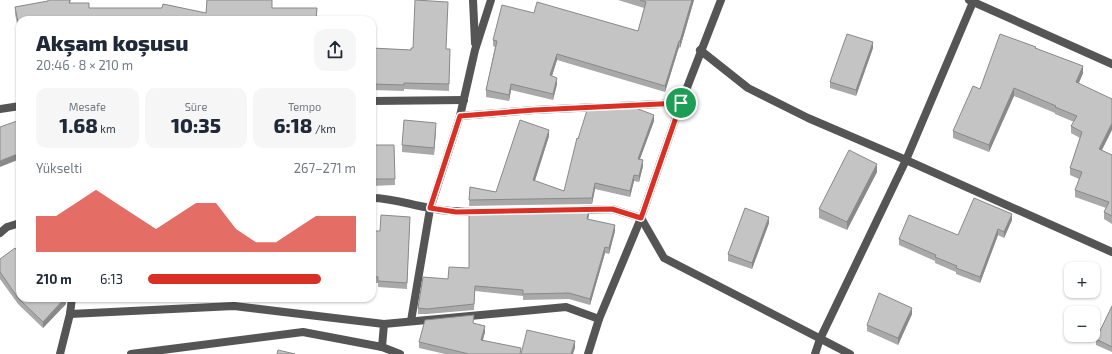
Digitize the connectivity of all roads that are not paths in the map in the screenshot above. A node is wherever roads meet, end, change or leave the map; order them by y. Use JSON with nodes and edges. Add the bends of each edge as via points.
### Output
{"nodes":[{"id":1,"x":473,"y":0,"type":"edge"},
{"id":2,"x":491,"y":0,"type":"edge"},
{"id":3,"x":720,"y":0,"type":"edge"},
{"id":4,"x":971,"y":1,"type":"edge"},
{"id":5,"x":475,"y":50,"type":"junction"},
{"id":6,"x":700,"y":50,"type":"junction"},
{"id":7,"x":1112,"y":64,"type":"edge"},
{"id":8,"x":464,"y":100,"type":"junction"},
{"id":9,"x":376,"y":101,"type":"edge"},
{"id":10,"x":681,"y":103,"type":"junction"},
{"id":11,"x":16,"y":107,"type":"edge"},
{"id":12,"x":0,"y":109,"type":"edge"},
{"id":13,"x":460,"y":116,"type":"junction"},
{"id":14,"x":906,"y":160,"type":"junction"},
{"id":15,"x":376,"y":198,"type":"edge"},
{"id":16,"x":430,"y":208,"type":"junction"},
{"id":17,"x":573,"y":210,"type":"edge"},
{"id":18,"x":487,"y":212,"type":"edge"},
{"id":19,"x":641,"y":218,"type":"junction"},
{"id":20,"x":16,"y":224,"type":"edge"},
{"id":21,"x":0,"y":233,"type":"edge"},
{"id":22,"x":1112,"y":252,"type":"edge"},
{"id":23,"x":72,"y":302,"type":"edge"},
{"id":24,"x":70,"y":314,"type":"junction"},
{"id":25,"x":599,"y":320,"type":"junction"},
{"id":26,"x":411,"y":321,"type":"junction"},
{"id":27,"x":384,"y":324,"type":"junction"},
{"id":28,"x":820,"y":339,"type":"junction"},
{"id":29,"x":382,"y":348,"type":"junction"},
{"id":30,"x":166,"y":351,"type":"edge"},
{"id":31,"x":60,"y":354,"type":"edge"},
{"id":32,"x":131,"y":354,"type":"edge"},
{"id":33,"x":400,"y":354,"type":"edge"},
{"id":34,"x":588,"y":354,"type":"edge"},
{"id":35,"x":815,"y":354,"type":"edge"},
{"id":36,"x":850,"y":354,"type":"edge"}],
"edges":[{"from":1,"to":5,"type":"street"},
{"from":2,"to":5,"type":"street"},
{"from":3,"to":6,"type":"street"},
{"from":4,"to":7,"type":"street"},
{"from":4,"to":14,"type":"street"},
{"from":5,"to":8,"type":"street"},
{"from":6,"to":10,"type":"street"},
{"from":6,"to":14,"type":"street","via":[[748,88],[808,118]]},
{"from":8,"to":9,"type":"street"},
{"from":8,"to":13,"type":"street"},
{"from":10,"to":13,"type":"street"},
{"from":10,"to":19,"type":"street"},
{"from":11,"to":12,"type":"street"},
{"from":13,"to":16,"type":"street"},
{"from":14,"to":22,"type":"street"},
{"from":14,"to":28,"type":"street"},
{"from":15,"to":16,"type":"street"},
{"from":16,"to":18,"type":"street","via":[[456,212]]},
{"from":16,"to":26,"type":"street"},
{"from":17,"to":19,"type":"street","via":[[612,209]]},
{"from":19,"to":25,"type":"street"},
{"from":19,"to":28,"type":"street","via":[[664,258]]},
{"from":20,"to":21,"type":"street"},
{"from":23,"to":24,"type":"street"},
{"from":24,"to":27,"type":"street","via":[[234,306]]},
{"from":24,"to":31,"type":"street"},
{"from":25,"to":26,"type":"street","via":[[566,307]]},
{"from":25,"to":34,"type":"street"},
{"from":26,"to":27,"type":"street"},
{"from":27,"to":29,"type":"street"},
{"from":28,"to":35,"type":"street"},
{"from":28,"to":36,"type":"street"},
{"from":29,"to":30,"type":"street","via":[[303,332]]},
{"from":29,"to":33,"type":"street"},
{"from":30,"to":32,"type":"street"}]}
